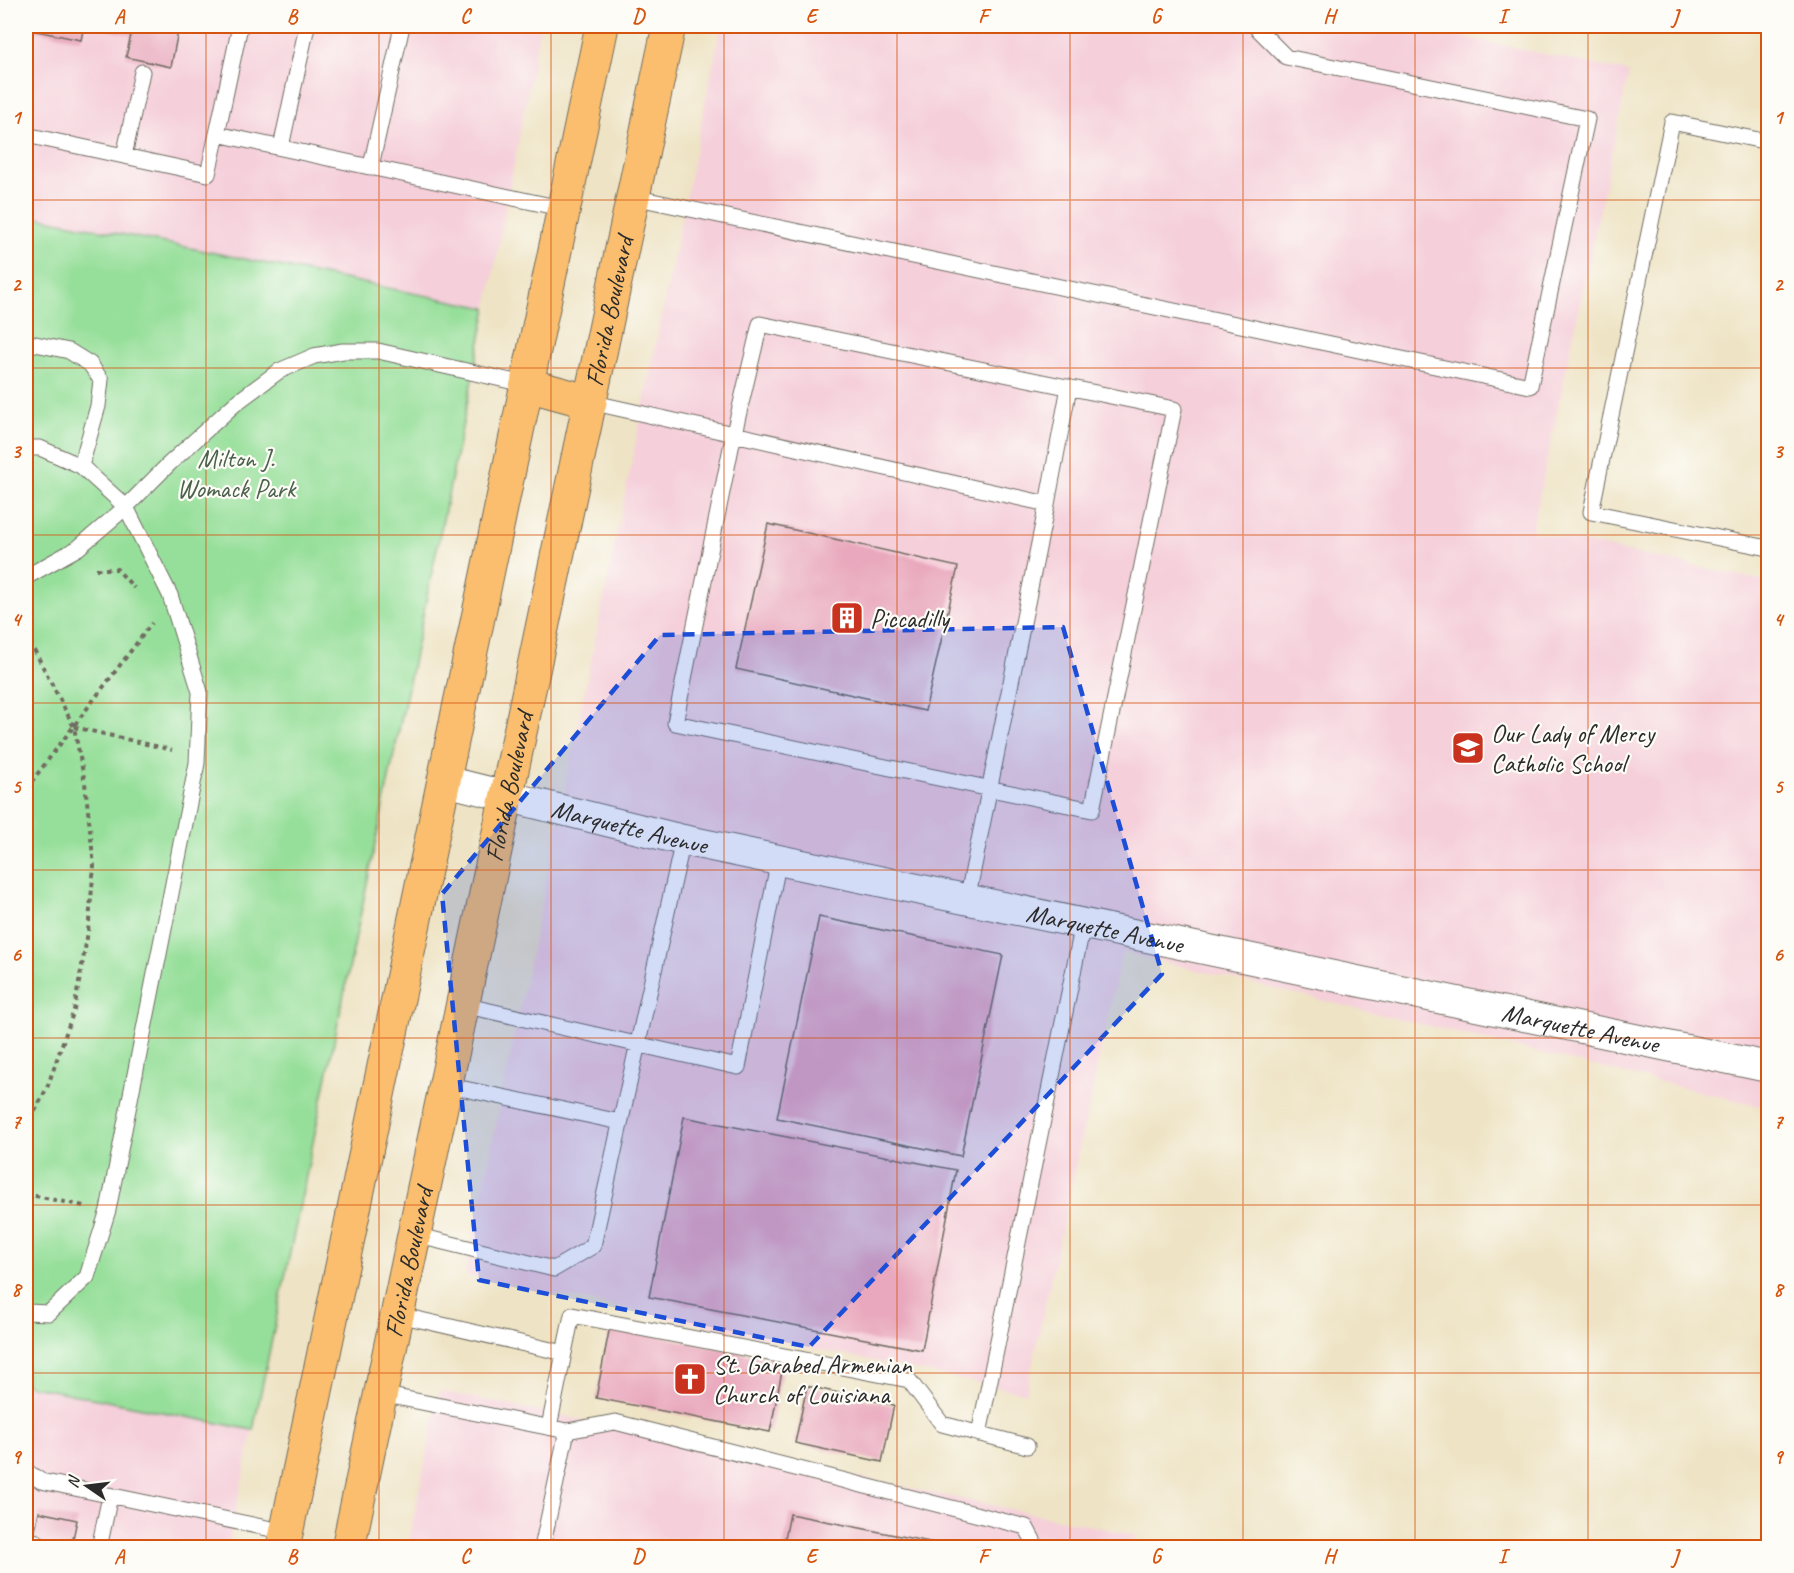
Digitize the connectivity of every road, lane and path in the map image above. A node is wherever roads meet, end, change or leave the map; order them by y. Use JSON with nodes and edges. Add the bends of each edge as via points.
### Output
{"nodes":[{"id":1,"x":240,"y":26,"type":"edge"},
{"id":2,"x":307,"y":26,"type":"edge"},
{"id":3,"x":402,"y":26,"type":"edge"},
{"id":4,"x":602,"y":26,"type":"edge"},
{"id":5,"x":669,"y":26,"type":"edge"},
{"id":6,"x":1255,"y":26,"type":"edge"},
{"id":7,"x":142,"y":72,"type":"dead end"},
{"id":8,"x":217,"y":134,"type":"junction"},
{"id":9,"x":26,"y":135,"type":"edge"},
{"id":10,"x":1768,"y":142,"type":"edge"},
{"id":11,"x":281,"y":147,"type":"junction"},
{"id":12,"x":124,"y":156,"type":"junction"},
{"id":13,"x":371,"y":166,"type":"junction"},
{"id":14,"x":633,"y":197,"type":"junction"},
{"id":15,"x":565,"y":209,"type":"junction"},
{"id":16,"x":26,"y":342,"type":"edge"},
{"id":17,"x":528,"y":385,"type":"junction"},
{"id":18,"x":1069,"y":387,"type":"junction"},
{"id":19,"x":590,"y":402,"type":"junction"},
{"id":20,"x":734,"y":433,"type":"junction"},
{"id":21,"x":26,"y":448,"type":"edge"},
{"id":22,"x":81,"y":465,"type":"junction"},
{"id":23,"x":1047,"y":504,"type":"junction"},
{"id":24,"x":126,"y":507,"type":"junction"},
{"id":25,"x":1768,"y":548,"type":"edge"},
{"id":26,"x":89,"y":568,"type":"dead end"},
{"id":27,"x":26,"y":577,"type":"edge"},
{"id":28,"x":138,"y":591,"type":"dead end"},
{"id":29,"x":158,"y":614,"type":"dead end"},
{"id":30,"x":26,"y":634,"type":"edge"},
{"id":31,"x":74,"y":727,"type":"junction"},
{"id":32,"x":197,"y":756,"type":"junction"},
{"id":33,"x":445,"y":781,"type":"junction"},
{"id":34,"x":26,"y":789,"type":"edge"},
{"id":35,"x":990,"y":789,"type":"junction"},
{"id":36,"x":507,"y":797,"type":"junction"},
{"id":37,"x":683,"y":840,"type":"junction"},
{"id":38,"x":778,"y":859,"type":"junction"},
{"id":39,"x":967,"y":900,"type":"junction"},
{"id":40,"x":1083,"y":924,"type":"junction"},
{"id":41,"x":463,"y":1005,"type":"junction"},
{"id":42,"x":638,"y":1044,"type":"junction"},
{"id":43,"x":1768,"y":1067,"type":"edge"},
{"id":44,"x":446,"y":1085,"type":"junction"},
{"id":45,"x":620,"y":1122,"type":"junction"},
{"id":46,"x":26,"y":1128,"type":"edge"},
{"id":47,"x":26,"y":1194,"type":"edge"},
{"id":48,"x":108,"y":1210,"type":"junction"},
{"id":49,"x":415,"y":1235,"type":"junction"},
{"id":50,"x":26,"y":1312,"type":"edge"},
{"id":51,"x":399,"y":1315,"type":"junction"},
{"id":52,"x":564,"y":1353,"type":"junction"},
{"id":53,"x":381,"y":1394,"type":"junction"},
{"id":54,"x":549,"y":1427,"type":"junction"},
{"id":55,"x":567,"y":1431,"type":"junction"},
{"id":56,"x":980,"y":1434,"type":"junction"},
{"id":57,"x":1027,"y":1446,"type":"dead end"},
{"id":58,"x":26,"y":1471,"type":"edge"},
{"id":59,"x":110,"y":1496,"type":"junction"},
{"id":60,"x":284,"y":1540,"type":"edge"},
{"id":61,"x":99,"y":1548,"type":"edge"},
{"id":62,"x":348,"y":1548,"type":"edge"},
{"id":63,"x":542,"y":1548,"type":"edge"},
{"id":64,"x":1031,"y":1548,"type":"edge"}],
"edges":[{"from":1,"to":8,"type":"lane"},
{"from":2,"to":11,"type":"lane"},
{"from":3,"to":13,"type":"lane"},
{"from":4,"to":15,"type":"main road"},
{"from":5,"to":14,"type":"main road","name":"Florida Boulevard"},
{"from":6,"to":14,"type":"lane","via":[[1286,57],[1587,119],[1530,386]]},
{"from":7,"to":12,"type":"lane"},
{"from":8,"to":11,"type":"lane"},
{"from":8,"to":12,"type":"lane","via":[[208,174]]},
{"from":9,"to":12,"type":"lane"},
{"from":10,"to":25,"type":"lane","via":[[1672,122],[1591,512]]},
{"from":11,"to":13,"type":"lane"},
{"from":13,"to":15,"type":"lane"},
{"from":14,"to":19,"type":"main road","name":"Florida Boulevard"},
{"from":15,"to":17,"type":"main road"},
{"from":16,"to":22,"type":"lane","via":[[69,351],[90,364],[101,380],[98,406]]},
{"from":17,"to":19,"type":"main road"},
{"from":17,"to":24,"type":"lane","via":[[378,351],[314,356],[279,371],[236,403]]},
{"from":17,"to":33,"type":"main road"},
{"from":18,"to":20,"type":"lane","via":[[760,324]]},
{"from":18,"to":23,"type":"lane"},
{"from":18,"to":35,"type":"lane","via":[[1174,409],[1092,810]]},
{"from":19,"to":20,"type":"lane"},
{"from":19,"to":36,"type":"main road","name":"Florida Boulevard"},
{"from":20,"to":23,"type":"lane"},
{"from":20,"to":35,"type":"lane","via":[[675,723]]},
{"from":21,"to":22,"type":"lane","via":[[40,448]]},
{"from":22,"to":24,"type":"lane"},
{"from":23,"to":35,"type":"lane"},
{"from":24,"to":27,"type":"lane","via":[[78,548]]},
{"from":24,"to":32,"type":"lane","via":[[170,595],[200,693]]},
{"from":26,"to":28,"type":"path","via":[[117,568]]},
{"from":29,"to":31,"type":"path"},
{"from":30,"to":31,"type":"path"},
{"from":31,"to":32,"type":"path"},
{"from":31,"to":34,"type":"path"},
{"from":31,"to":46,"type":"path","via":[[94,866],[88,932],[74,1010],[47,1088]]},
{"from":32,"to":48,"type":"lane"},
{"from":33,"to":36,"type":"street","name":"Marquette Avenue"},
{"from":33,"to":60,"type":"main road"},
{"from":35,"to":39,"type":"lane"},
{"from":36,"to":37,"type":"street","name":"Marquette Avenue"},
{"from":36,"to":41,"type":"main road","name":"Florida Boulevard"},
{"from":37,"to":38,"type":"street","name":"Marquette Avenue"},
{"from":37,"to":42,"type":"lane"},
{"from":38,"to":39,"type":"street","name":"Marquette Avenue"},
{"from":38,"to":42,"type":"lane","via":[[738,1067]]},
{"from":39,"to":40,"type":"street","name":"Marquette Avenue"},
{"from":40,"to":43,"type":"street","name":"Marquette Avenue"},
{"from":40,"to":56,"type":"lane"},
{"from":41,"to":42,"type":"lane"},
{"from":41,"to":44,"type":"main road","name":"Florida Boulevard"},
{"from":42,"to":45,"type":"lane"},
{"from":44,"to":45,"type":"lane"},
{"from":44,"to":49,"type":"main road","name":"Florida Boulevard"},
{"from":45,"to":49,"type":"lane","via":[[593,1246],[554,1269]]},
{"from":47,"to":48,"type":"path"},
{"from":48,"to":50,"type":"lane","via":[[87,1277],[49,1313]]},
{"from":49,"to":51,"type":"main road","name":"Florida Boulevard"},
{"from":51,"to":52,"type":"lane"},
{"from":51,"to":53,"type":"main road","name":"Florida Boulevard"},
{"from":52,"to":54,"type":"lane"},
{"from":52,"to":56,"type":"lane","via":[[572,1315],[909,1380],[942,1424]]},
{"from":53,"to":54,"type":"lane"},
{"from":53,"to":62,"type":"main road","name":"Florida Boulevard"},
{"from":54,"to":55,"type":"lane"},
{"from":55,"to":63,"type":"lane"},
{"from":55,"to":64,"type":"lane","via":[[615,1422],[1026,1527],[1033,1540]]},
{"from":56,"to":57,"type":"lane"},
{"from":58,"to":59,"type":"lane","via":[[41,1481]]},
{"from":59,"to":60,"type":"lane"},
{"from":59,"to":61,"type":"lane"}]}
